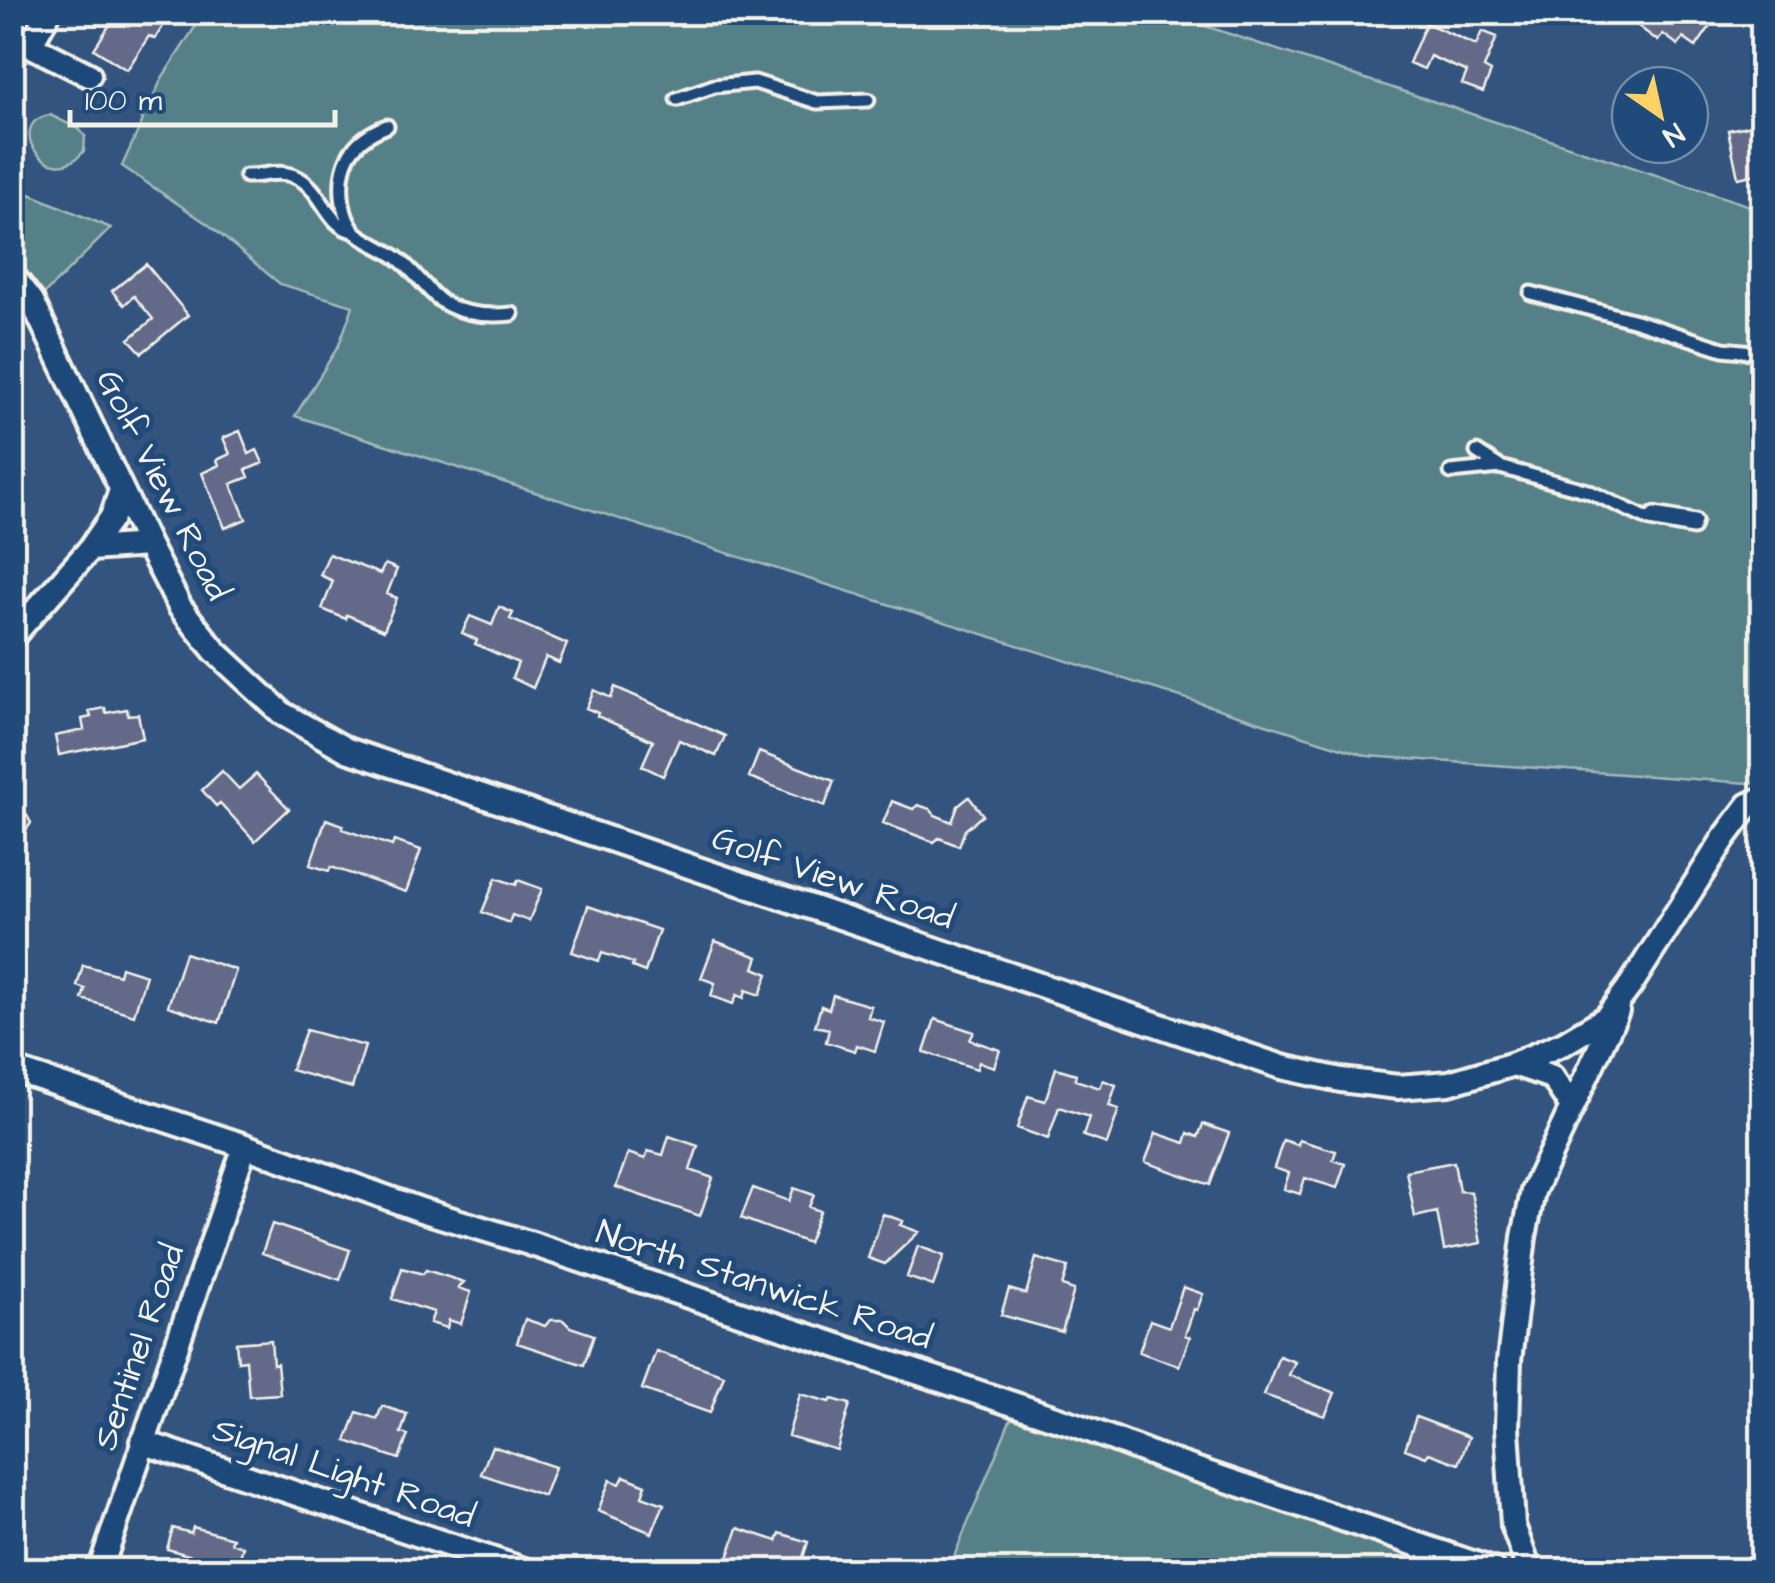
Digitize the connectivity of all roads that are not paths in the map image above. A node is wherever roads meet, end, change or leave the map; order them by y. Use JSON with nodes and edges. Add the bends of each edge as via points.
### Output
{"nodes":[{"id":1,"x":49,"y":12,"type":"edge"},
{"id":2,"x":21,"y":41,"type":"edge"},
{"id":3,"x":89,"y":75,"type":"dead end"},
{"id":4,"x":677,"y":99,"type":"dead end"},
{"id":5,"x":868,"y":100,"type":"dead end"},
{"id":6,"x":388,"y":126,"type":"dead end"},
{"id":7,"x":246,"y":176,"type":"dead end"},
{"id":8,"x":354,"y":231,"type":"junction"},
{"id":9,"x":12,"y":275,"type":"edge"},
{"id":10,"x":1530,"y":292,"type":"dead end"},
{"id":11,"x":512,"y":314,"type":"dead end"},
{"id":12,"x":1762,"y":353,"type":"edge"},
{"id":13,"x":1476,"y":452,"type":"dead end"},
{"id":14,"x":1500,"y":466,"type":"junction"},
{"id":15,"x":1451,"y":472,"type":"dead end"},
{"id":16,"x":121,"y":490,"type":"junction"},
{"id":17,"x":1654,"y":514,"type":"dead end"},
{"id":18,"x":148,"y":546,"type":"junction"},
{"id":19,"x":90,"y":550,"type":"junction"},
{"id":20,"x":12,"y":637,"type":"edge"},
{"id":21,"x":1762,"y":800,"type":"edge"},
{"id":22,"x":1630,"y":986,"type":"junction"},
{"id":23,"x":1514,"y":1064,"type":"junction"},
{"id":24,"x":12,"y":1069,"type":"edge"},
{"id":25,"x":1572,"y":1107,"type":"junction"},
{"id":26,"x":245,"y":1146,"type":"junction"},
{"id":27,"x":142,"y":1442,"type":"junction"},
{"id":28,"x":100,"y":1570,"type":"edge"},
{"id":29,"x":524,"y":1570,"type":"edge"},
{"id":30,"x":1493,"y":1570,"type":"edge"},
{"id":31,"x":1529,"y":1570,"type":"edge"}],
"edges":[{"from":1,"to":2,"type":"street"},
{"from":2,"to":3,"type":"street"},
{"from":4,"to":5,"type":"lane","via":[[756,82],[818,102]]},
{"from":6,"to":8,"type":"lane","via":[[363,138],[345,161],[342,200]]},
{"from":7,"to":8,"type":"lane","via":[[297,178],[316,192],[338,225]]},
{"from":8,"to":11,"type":"lane","via":[[400,260],[448,307]]},
{"from":9,"to":16,"type":"street","name":"Golf View Road","via":[[32,301]]},
{"from":10,"to":12,"type":"lane","via":[[1707,344]]},
{"from":13,"to":14,"type":"lane"},
{"from":14,"to":15,"type":"lane"},
{"from":14,"to":17,"type":"lane","via":[[1588,491],[1650,520],[1694,528],[1695,522]]},
{"from":16,"to":18,"type":"street","name":"Golf View Road"},
{"from":16,"to":19,"type":"street"},
{"from":18,"to":19,"type":"street"},
{"from":18,"to":23,"type":"street","name":"Golf View Road","via":[[180,607],[215,651],[283,714],[346,750],[1282,1067],[1398,1087],[1449,1083]]},
{"from":19,"to":20,"type":"street"},
{"from":21,"to":22,"type":"street","name":"Golf View Road","via":[[1725,837]]},
{"from":22,"to":23,"type":"street","name":"Golf View Road","via":[[1606,1018]]},
{"from":22,"to":25,"type":"street"},
{"from":23,"to":25,"type":"street","via":[[1552,1077]]},
{"from":24,"to":26,"type":"street","name":"North Stanwick Road"},
{"from":25,"to":31,"type":"street","via":[[1532,1190],[1509,1360],[1513,1525]]},
{"from":26,"to":27,"type":"street","name":"Sentinel Road"},
{"from":26,"to":30,"type":"street","name":"North Stanwick Road"},
{"from":27,"to":28,"type":"street","name":"Sentinel Road"},
{"from":27,"to":29,"type":"street","name":"Signal Light Road"}]}
